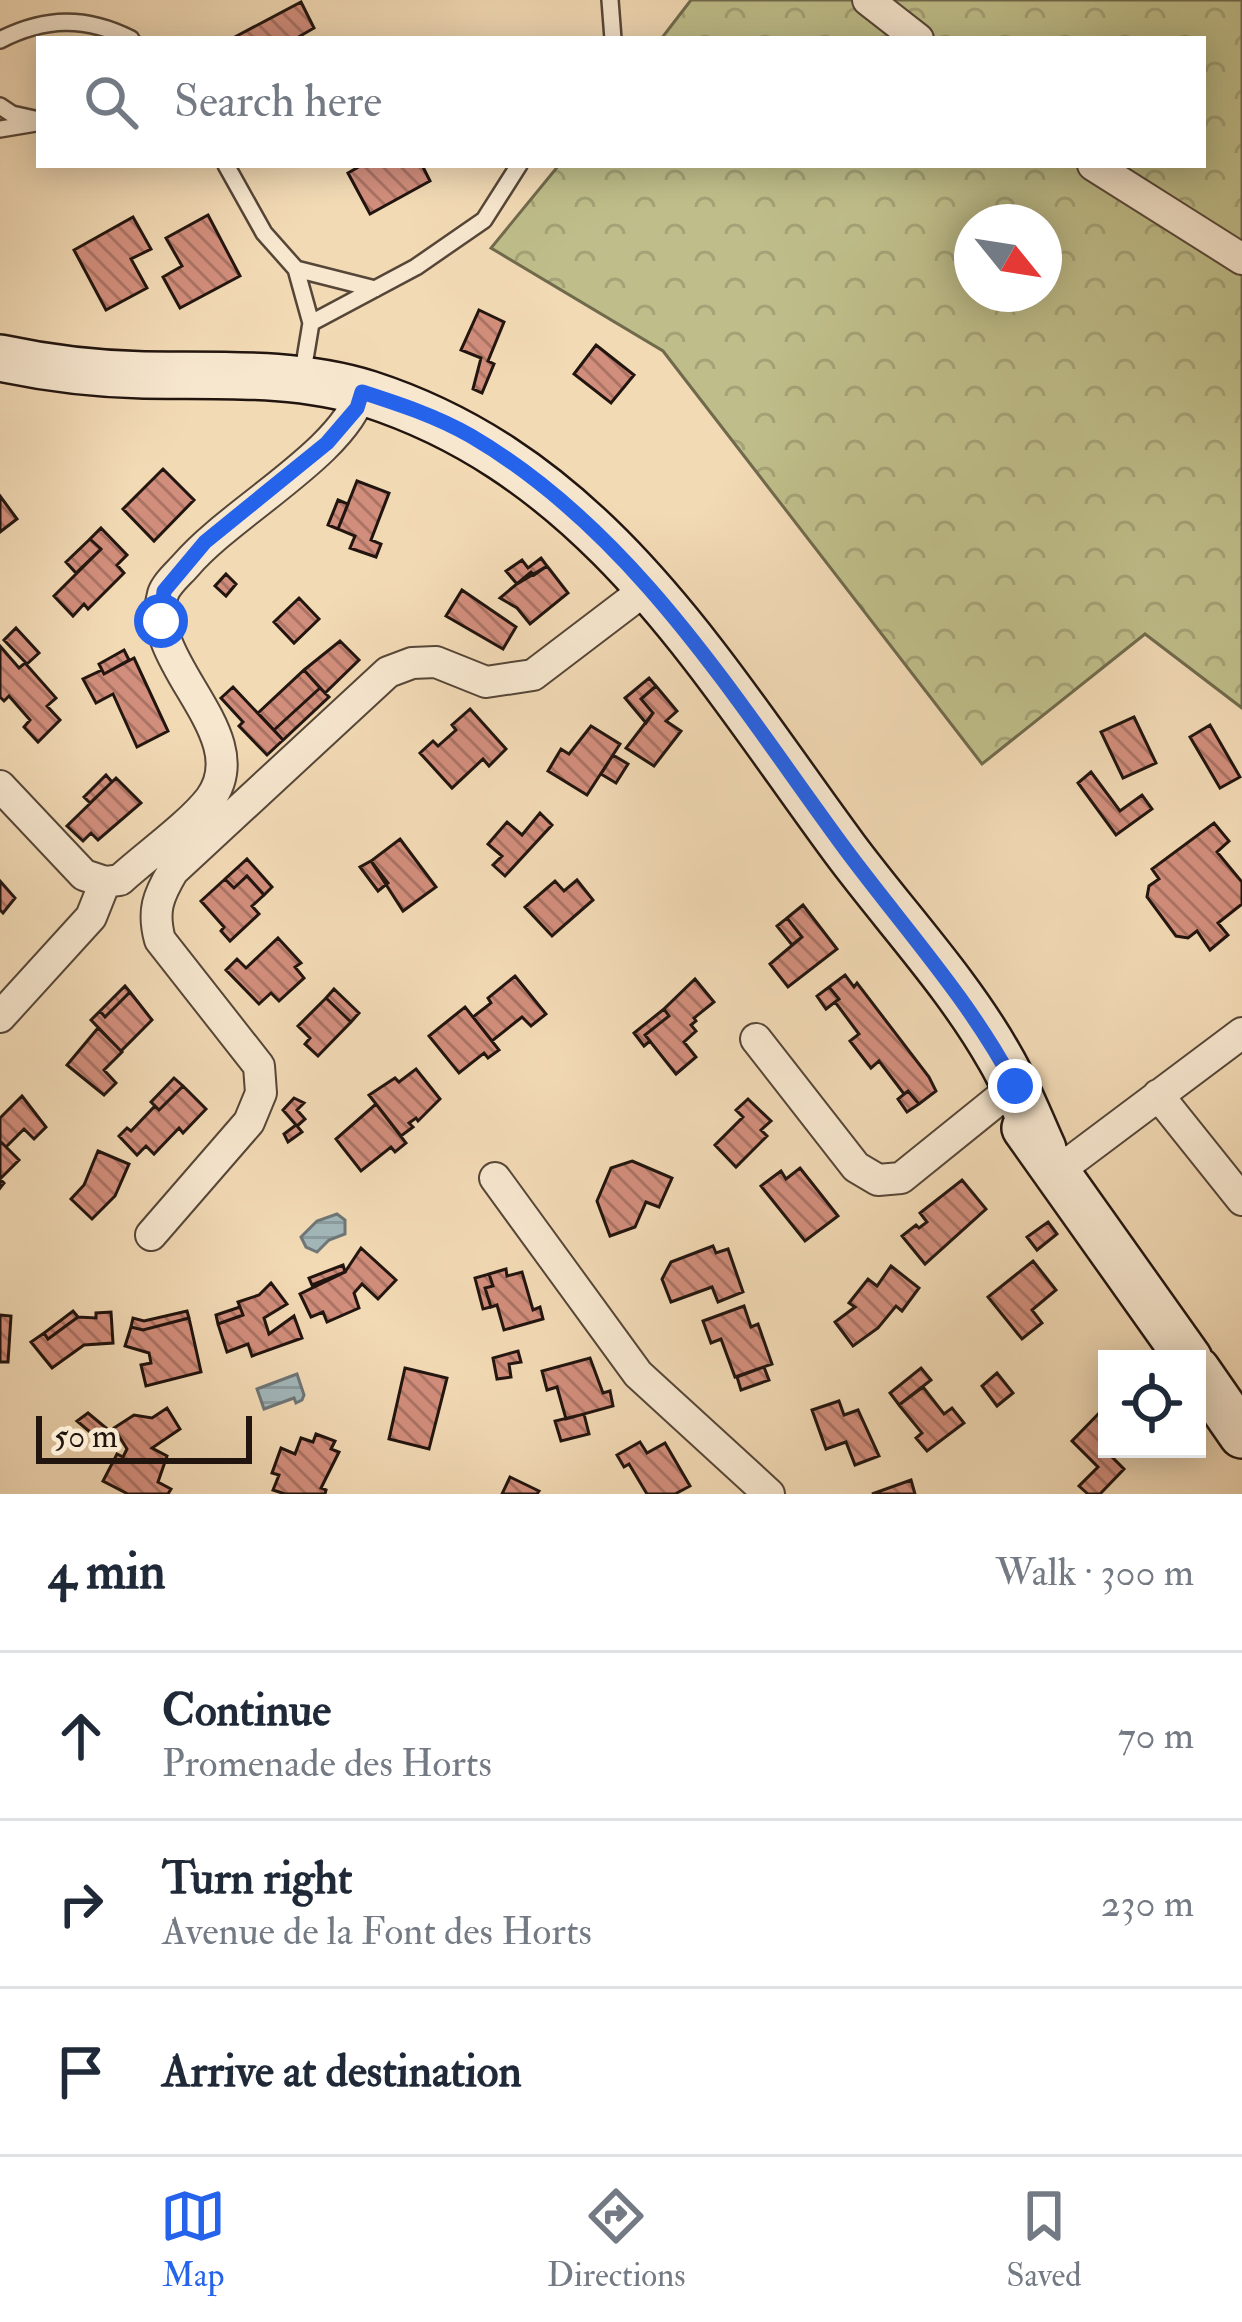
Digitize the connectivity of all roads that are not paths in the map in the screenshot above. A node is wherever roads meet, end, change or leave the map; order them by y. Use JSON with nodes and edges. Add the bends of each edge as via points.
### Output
{"nodes":[{"id":1,"x":610,"y":0,"type":"edge"},
{"id":2,"x":868,"y":0,"type":"edge"},
{"id":3,"x":125,"y":36,"type":"edge"},
{"id":4,"x":613,"y":36,"type":"edge"},
{"id":5,"x":914,"y":36,"type":"edge"},
{"id":6,"x":0,"y":40,"type":"edge"},
{"id":7,"x":0,"y":106,"type":"edge"},
{"id":8,"x":36,"y":120,"type":"edge"},
{"id":9,"x":36,"y":122,"type":"edge"},
{"id":10,"x":0,"y":129,"type":"edge"},
{"id":11,"x":228,"y":168,"type":"edge"},
{"id":12,"x":517,"y":168,"type":"edge"},
{"id":13,"x":1098,"y":168,"type":"edge"},
{"id":14,"x":1242,"y":259,"type":"edge"},
{"id":15,"x":296,"y":269,"type":"junction"},
{"id":16,"x":375,"y":289,"type":"junction"},
{"id":17,"x":310,"y":323,"type":"junction"},
{"id":18,"x":0,"y":358,"type":"edge"},
{"id":19,"x":301,"y":380,"type":"junction"},
{"id":20,"x":362,"y":392,"type":"junction"},
{"id":21,"x":650,"y":586,"type":"junction"},
{"id":22,"x":0,"y":787,"type":"edge"},
{"id":23,"x":105,"y":882,"type":"junction"},
{"id":24,"x":0,"y":1017,"type":"edge"},
{"id":25,"x":1242,"y":1033,"type":"edge"},
{"id":26,"x":756,"y":1039,"type":"dead end"},
{"id":27,"x":1007,"y":1092,"type":"junction"},
{"id":28,"x":1159,"y":1095,"type":"junction"},
{"id":29,"x":1050,"y":1160,"type":"junction"},
{"id":30,"x":494,"y":1178,"type":"dead end"},
{"id":31,"x":1242,"y":1200,"type":"edge"},
{"id":32,"x":151,"y":1234,"type":"dead end"},
{"id":33,"x":1183,"y":1350,"type":"edge"},
{"id":34,"x":1206,"y":1383,"type":"edge"},
{"id":35,"x":1242,"y":1436,"type":"edge"},
{"id":36,"x":769,"y":1494,"type":"edge"}],
"edges":[{"from":1,"to":4,"type":"lane"},
{"from":2,"to":5,"type":"street"},
{"from":3,"to":6,"type":"lane","via":[[63,19]]},
{"from":7,"to":8,"type":"lane"},
{"from":9,"to":10,"type":"lane"},
{"from":11,"to":15,"type":"lane","via":[[264,233]]},
{"from":12,"to":16,"type":"lane","via":[[484,220]]},
{"from":13,"to":14,"type":"street"},
{"from":15,"to":16,"type":"lane"},
{"from":15,"to":17,"type":"lane"},
{"from":16,"to":17,"type":"lane"},
{"from":17,"to":19,"type":"lane"},
{"from":18,"to":19,"type":"main road","via":[[71,370]]},
{"from":19,"to":20,"type":"main road"},
{"from":20,"to":21,"type":"main road","via":[[422,412],[510,462]]},
{"from":20,"to":23,"type":"street","via":[[327,443],[205,542],[164,591],[161,621],[223,768],[210,799],[120,880]]},
{"from":21,"to":27,"type":"main road","via":[[859,868],[914,970]]},
{"from":21,"to":32,"type":"street","via":[[533,675],[486,682],[436,662],[388,671],[173,871],[153,916],[160,940],[260,1066],[261,1093],[249,1122]]},
{"from":22,"to":23,"type":"street","via":[[84,875]]},
{"from":23,"to":24,"type":"street","via":[[91,917]]},
{"from":25,"to":28,"type":"street"},
{"from":26,"to":27,"type":"street","via":[[856,1167],[878,1180],[901,1178]]},
{"from":27,"to":29,"type":"main road"},
{"from":28,"to":29,"type":"street"},
{"from":28,"to":31,"type":"street"},
{"from":29,"to":33,"type":"main road"},
{"from":30,"to":36,"type":"street","via":[[638,1374]]},
{"from":34,"to":35,"type":"main road"}]}
